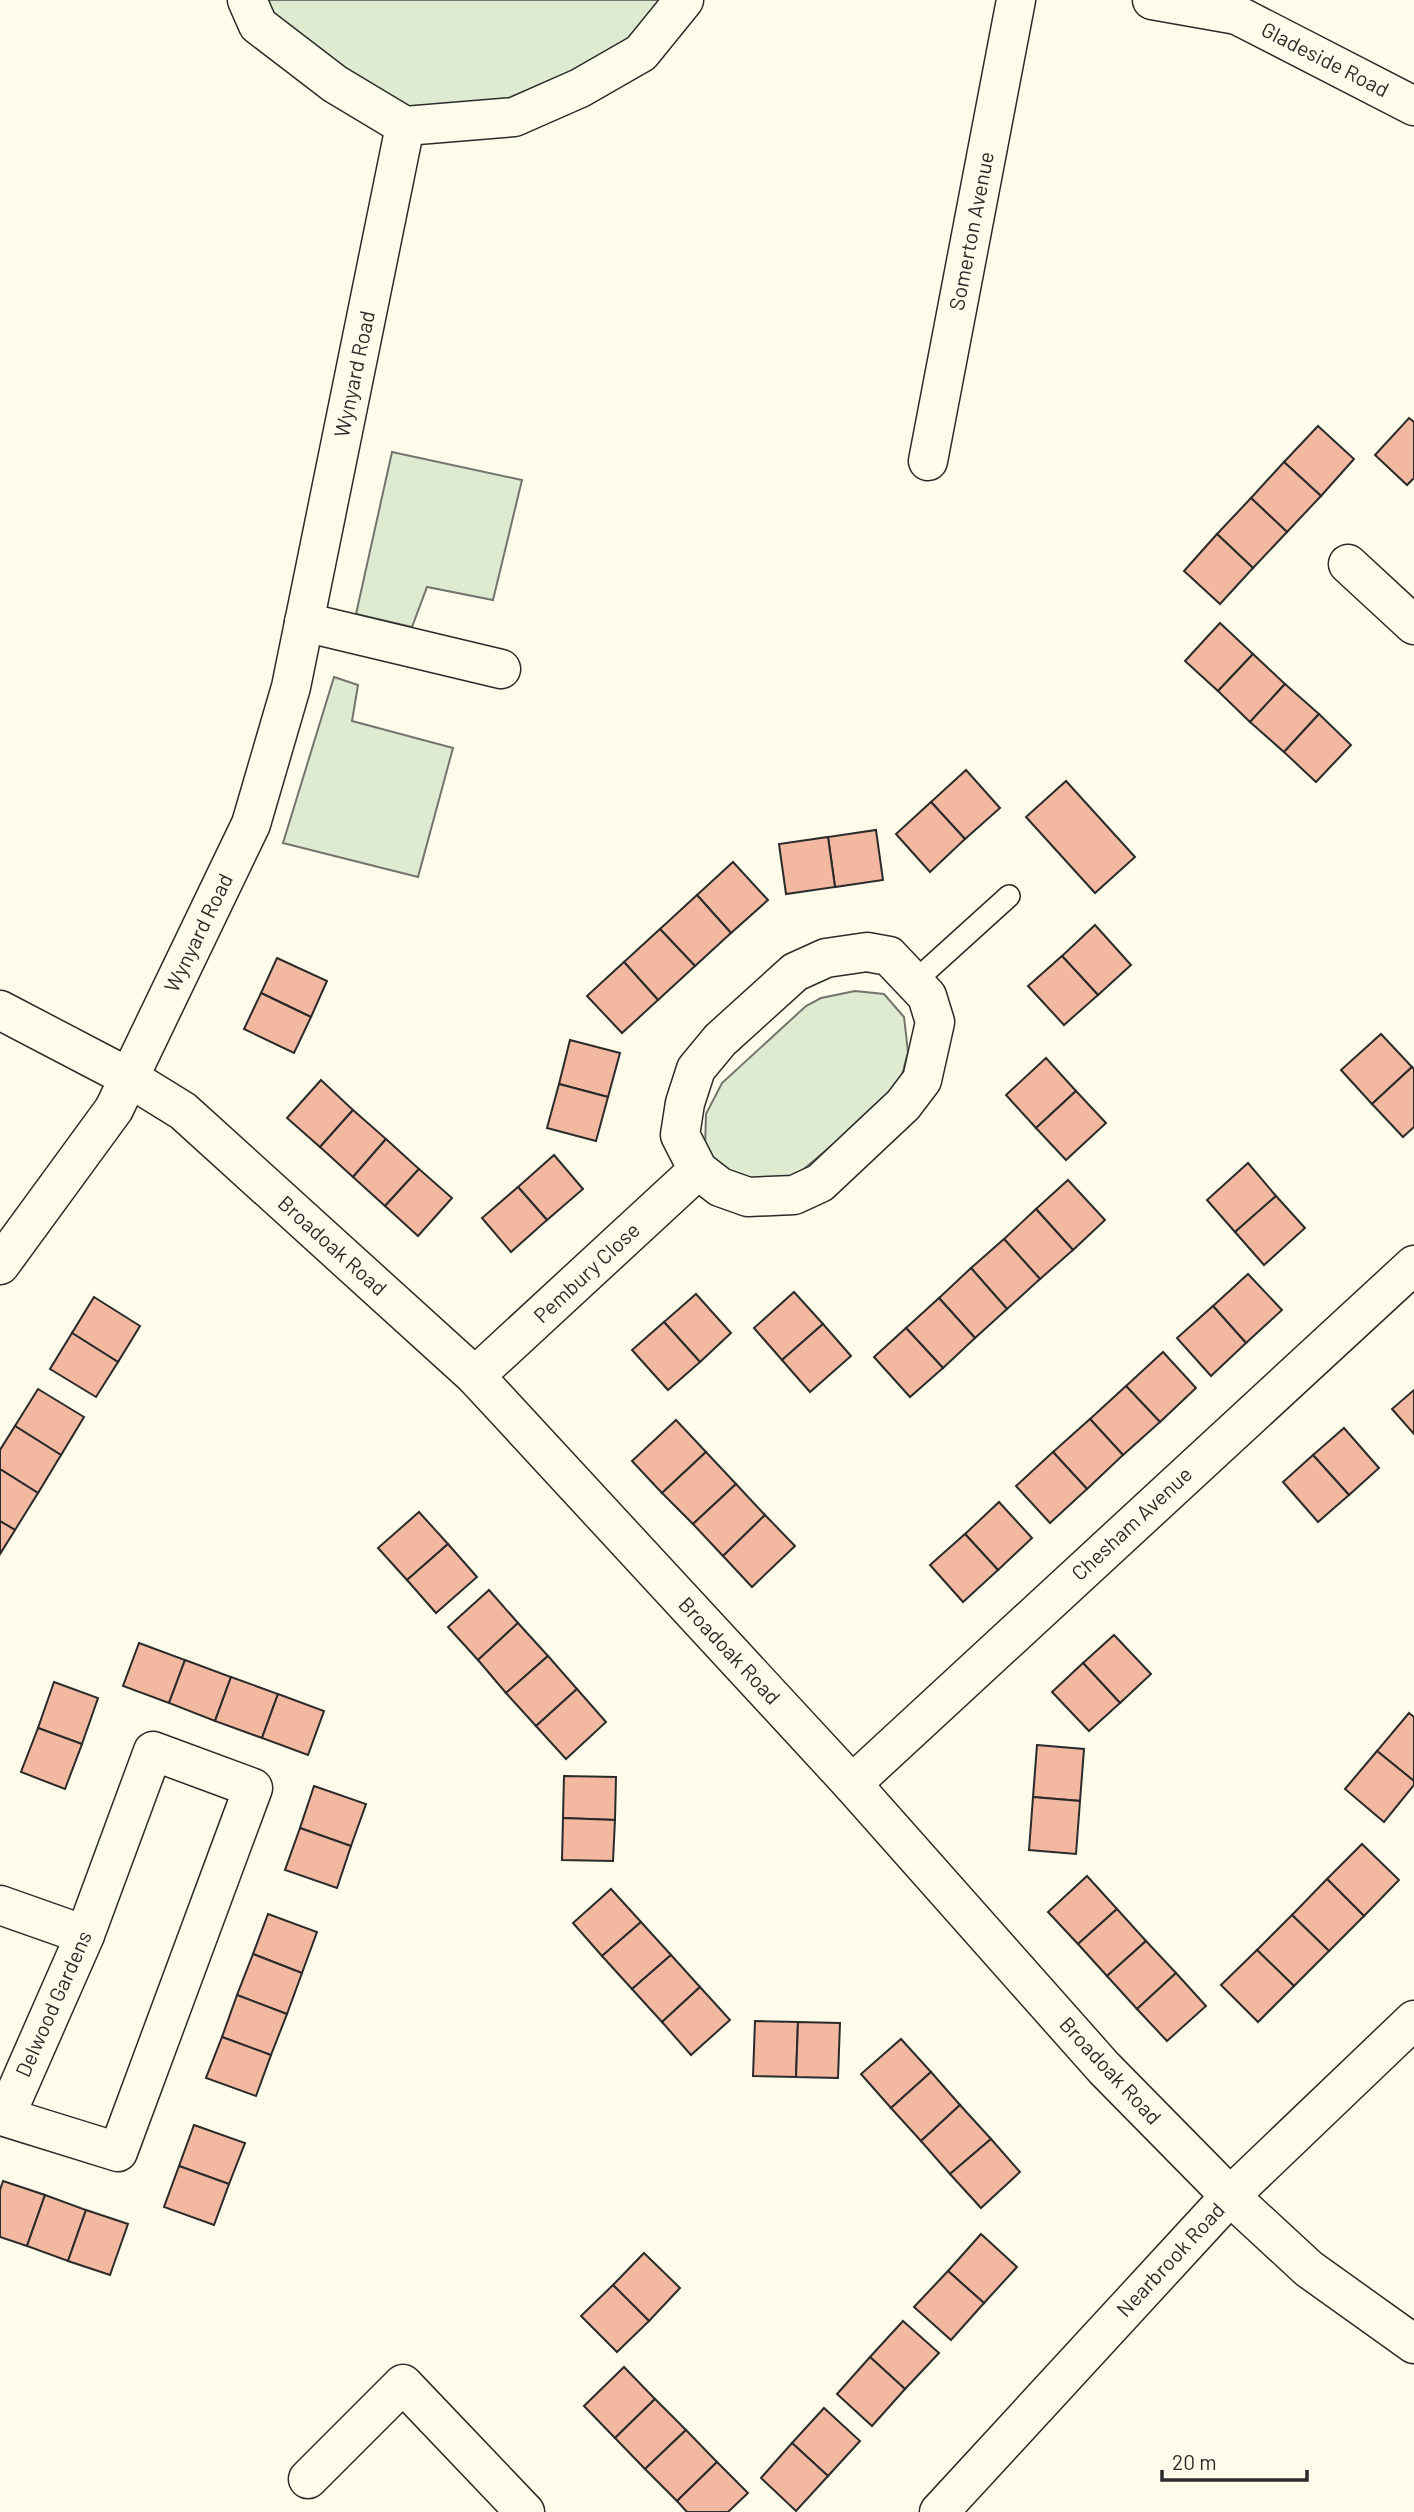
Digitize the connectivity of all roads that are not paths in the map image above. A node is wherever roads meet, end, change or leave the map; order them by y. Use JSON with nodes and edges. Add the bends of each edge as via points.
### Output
{"nodes":[{"id":1,"x":247,"y":0,"type":"edge"},
{"id":2,"x":684,"y":0,"type":"edge"},
{"id":3,"x":1016,"y":0,"type":"edge"},
{"id":4,"x":1152,"y":0,"type":"edge"},
{"id":5,"x":1238,"y":7,"type":"edge"},
{"id":6,"x":1414,"y":106,"type":"edge"},
{"id":7,"x":405,"y":126,"type":"junction"},
{"id":8,"x":928,"y":461,"type":"dead end"},
{"id":9,"x":1348,"y":564,"type":"dead end"},
{"id":10,"x":304,"y":622,"type":"junction"},
{"id":11,"x":1414,"y":625,"type":"edge"},
{"id":12,"x":501,"y":669,"type":"dead end"},
{"id":13,"x":1009,"y":896,"type":"dead end"},
{"id":14,"x":914,"y":982,"type":"junction"},
{"id":15,"x":0,"y":1010,"type":"edge"},
{"id":16,"x":128,"y":1077,"type":"junction"},
{"id":17,"x":698,"y":1170,"type":"junction"},
{"id":18,"x":0,"y":1265,"type":"edge"},
{"id":19,"x":1414,"y":1265,"type":"edge"},
{"id":20,"x":475,"y":1376,"type":"junction"},
{"id":21,"x":852,"y":1784,"type":"junction"},
{"id":22,"x":0,"y":1905,"type":"edge"},
{"id":23,"x":85,"y":1936,"type":"junction"},
{"id":24,"x":1414,"y":2020,"type":"edge"},
{"id":25,"x":1230,"y":2196,"type":"junction"},
{"id":26,"x":1414,"y":2344,"type":"edge"},
{"id":27,"x":308,"y":2479,"type":"dead end"},
{"id":28,"x":525,"y":2512,"type":"edge"},
{"id":29,"x":939,"y":2512,"type":"edge"}],
"edges":[{"from":1,"to":7,"type":"street","via":[[258,25],[335,84]]},
{"from":2,"to":7,"type":"street","via":[[641,53],[580,88],[514,117]]},
{"from":3,"to":8,"type":"street","name":"Somerton Avenue"},
{"from":4,"to":5,"type":"street","name":"Gladeside Road"},
{"from":5,"to":6,"type":"street","name":"Gladeside Road"},
{"from":7,"to":10,"type":"street","name":"Wynyard Road"},
{"from":9,"to":11,"type":"street"},
{"from":10,"to":12,"type":"street"},
{"from":10,"to":16,"type":"street","name":"Wynyard Road","via":[[291,687],[251,824]]},
{"from":13,"to":14,"type":"lane"},
{"from":14,"to":17,"type":"street","via":[[889,956],[867,952],[826,958],[795,972],[720,1040],[696,1069],[680,1135]]},
{"from":14,"to":17,"type":"street","via":[[927,996],[935,1022],[922,1080],[903,1105],[820,1183],[794,1195],[748,1197],[720,1187]]},
{"from":15,"to":16,"type":"street","name":"Broadoak Road"},
{"from":16,"to":18,"type":"street","name":"Wynyard Road","via":[[114,1109]]},
{"from":16,"to":20,"type":"street","name":"Broadoak Road","via":[[183,1111]]},
{"from":17,"to":20,"type":"street","name":"Pembury Close"},
{"from":19,"to":21,"type":"street","name":"Chesham Avenue"},
{"from":20,"to":21,"type":"street","name":"Broadoak Road"},
{"from":21,"to":25,"type":"street","name":"Broadoak Road","via":[[1104,2068]]},
{"from":22,"to":23,"type":"street"},
{"from":23,"to":23,"type":"street","name":"Delwood Gardens","via":[[153,1751],[253,1788],[118,2152],[5,2117]]},
{"from":24,"to":25,"type":"street","name":"Nearbrook Road"},
{"from":25,"to":26,"type":"street","name":"Broadoak Road","via":[[1308,2269]]},
{"from":25,"to":29,"type":"street","name":"Nearbrook Road"},
{"from":27,"to":28,"type":"street","via":[[403,2384]]}]}
